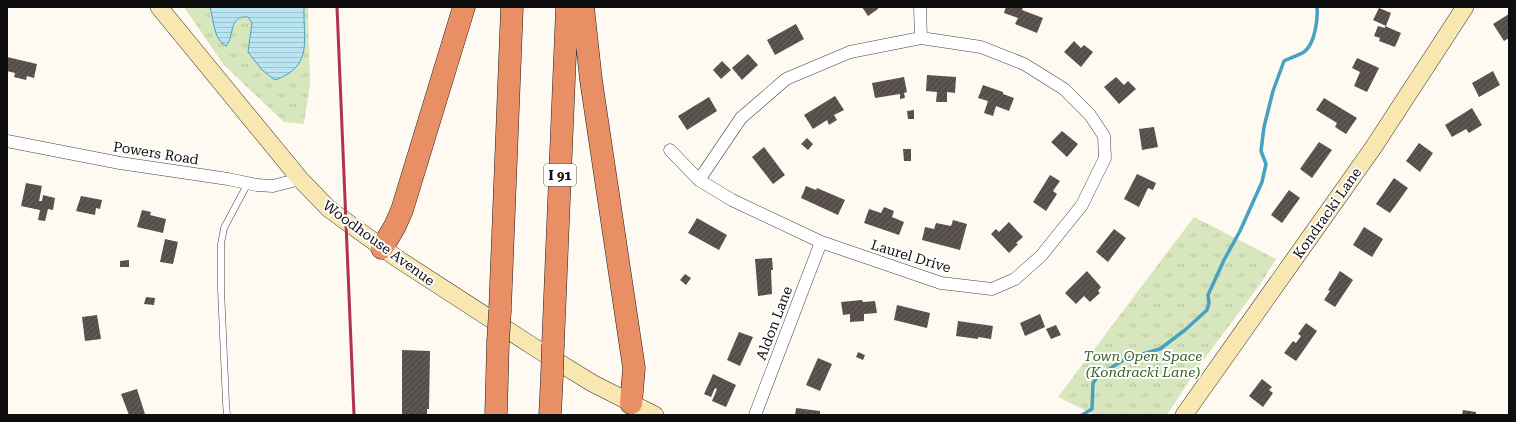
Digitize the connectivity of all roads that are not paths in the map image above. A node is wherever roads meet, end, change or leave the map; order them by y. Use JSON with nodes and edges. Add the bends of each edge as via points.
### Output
{"nodes":[{"id":1,"x":159,"y":7,"type":"edge"},
{"id":2,"x":464,"y":7,"type":"edge"},
{"id":3,"x":512,"y":7,"type":"edge"},
{"id":4,"x":567,"y":7,"type":"edge"},
{"id":5,"x":583,"y":7,"type":"edge"},
{"id":6,"x":920,"y":7,"type":"edge"},
{"id":7,"x":1465,"y":7,"type":"edge"},
{"id":8,"x":921,"y":38,"type":"junction"},
{"id":9,"x":7,"y":141,"type":"edge"},
{"id":10,"x":670,"y":150,"type":"dead end"},
{"id":11,"x":300,"y":179,"type":"junction"},
{"id":12,"x":699,"y":180,"type":"junction"},
{"id":13,"x":248,"y":183,"type":"junction"},
{"id":14,"x":822,"y":242,"type":"junction"},
{"id":15,"x":382,"y":248,"type":"junction"},
{"id":16,"x":631,"y":403,"type":"junction"},
{"id":17,"x":228,"y":415,"type":"edge"},
{"id":18,"x":496,"y":415,"type":"edge"},
{"id":19,"x":550,"y":415,"type":"edge"},
{"id":20,"x":655,"y":415,"type":"edge"},
{"id":21,"x":755,"y":415,"type":"edge"},
{"id":22,"x":1184,"y":415,"type":"edge"}],
"edges":[{"from":1,"to":11,"type":"main road","name":"Woodhouse Avenue"},
{"from":2,"to":15,"type":"highway","via":[[402,210]]},
{"from":3,"to":18,"type":"highway","bridge":true},
{"from":4,"to":19,"type":"highway","number":"I 91","bridge":true},
{"from":5,"to":16,"type":"highway","via":[[634,368]]},
{"from":6,"to":8,"type":"street"},
{"from":7,"to":22,"type":"main road","name":"Kondracki Lane","via":[[1373,148]]},
{"from":8,"to":12,"type":"street","name":"Laurel Drive","via":[[850,52],[786,79],[741,118]]},
{"from":8,"to":14,"type":"street","name":"Laurel Drive","via":[[981,47],[1024,64],[1064,89],[1090,115],[1104,136],[1105,158],[1082,205],[1041,256],[1015,279],[992,289],[941,283]]},
{"from":9,"to":13,"type":"street","name":"Powers Road","via":[[120,163]]},
{"from":10,"to":12,"type":"street","name":"Laurel Drive"},
{"from":11,"to":13,"type":"street","name":"Powers Road","via":[[273,186]]},
{"from":11,"to":15,"type":"main road","name":"Woodhouse Avenue","via":[[329,209]]},
{"from":12,"to":14,"type":"street","name":"Laurel Drive","via":[[732,200]]},
{"from":13,"to":17,"type":"lane","via":[[224,228],[221,244]]},
{"from":14,"to":21,"type":"street","name":"Aldon Lane"},
{"from":15,"to":16,"type":"main road","name":"Woodhouse Avenue","via":[[567,368]]},
{"from":16,"to":20,"type":"main road","name":"Woodhouse Avenue"}]}
